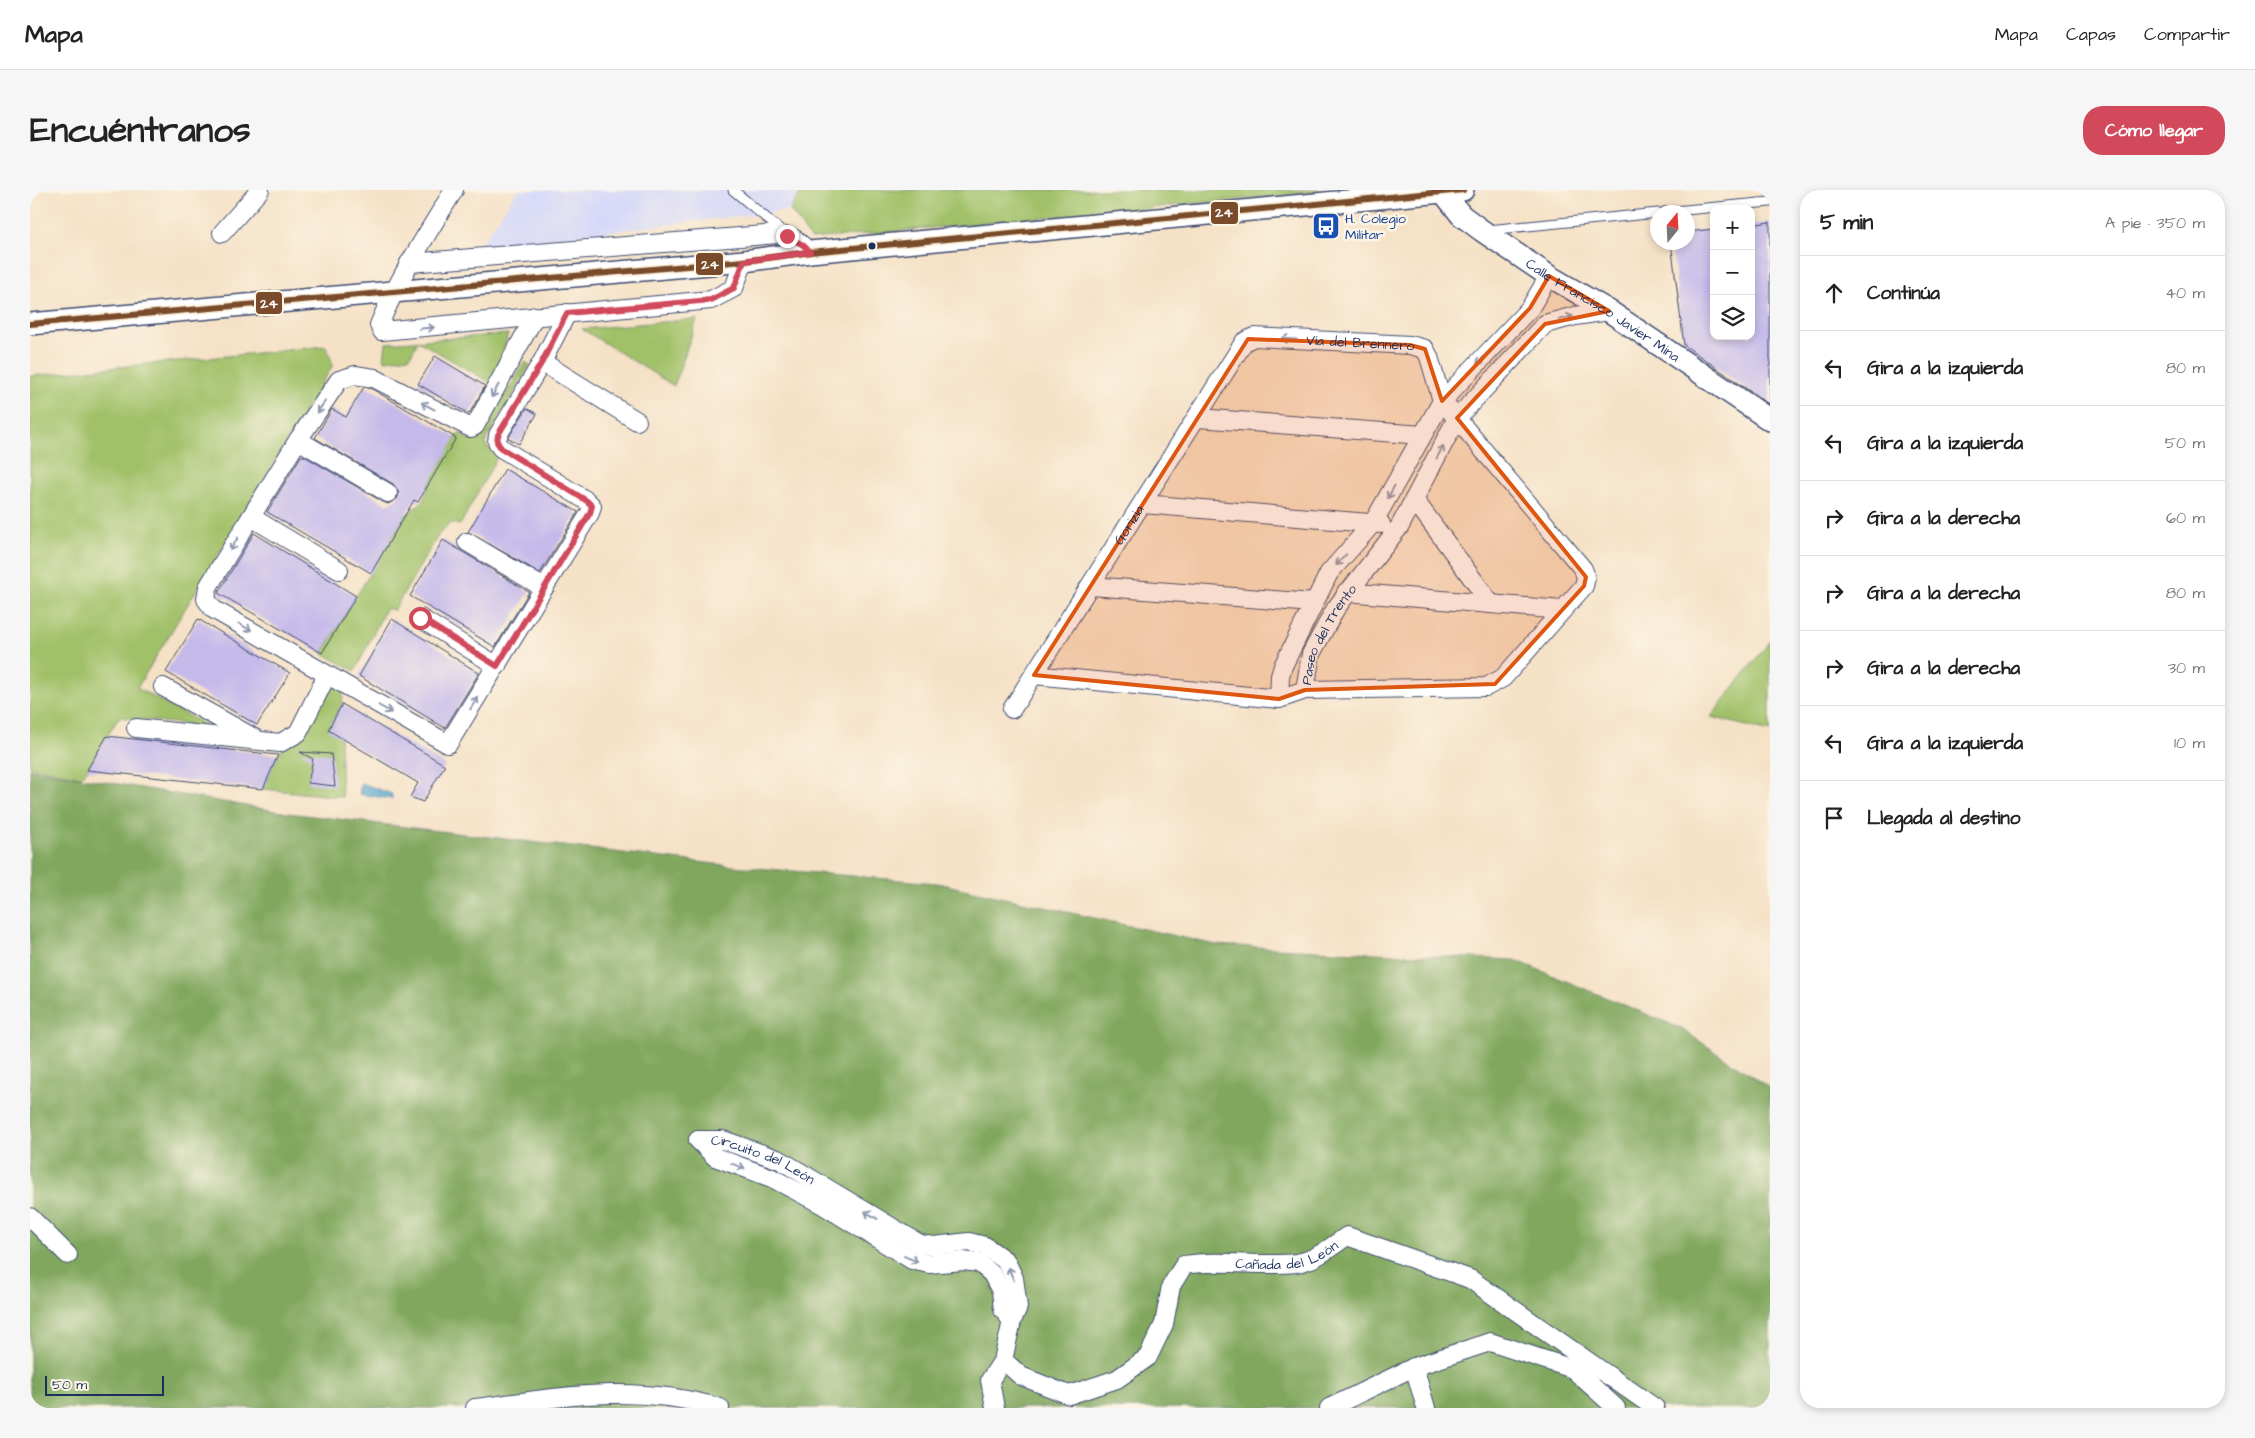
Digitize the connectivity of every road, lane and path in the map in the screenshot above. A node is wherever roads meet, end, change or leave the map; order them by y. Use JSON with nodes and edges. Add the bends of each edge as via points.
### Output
{"nodes":[{"id":1,"x":260,"y":190,"type":"edge"},
{"id":2,"x":454,"y":190,"type":"edge"},
{"id":3,"x":733,"y":190,"type":"edge"},
{"id":4,"x":1449,"y":191,"type":"edge"},
{"id":5,"x":1770,"y":202,"type":"edge"},
{"id":6,"x":1695,"y":209,"type":"edge"},
{"id":7,"x":1650,"y":214,"type":"edge"},
{"id":8,"x":1480,"y":230,"type":"junction"},
{"id":9,"x":222,"y":233,"type":"dead end"},
{"id":10,"x":787,"y":236,"type":"junction"},
{"id":11,"x":810,"y":252,"type":"junction"},
{"id":12,"x":744,"y":261,"type":"junction"},
{"id":13,"x":409,"y":263,"type":"junction"},
{"id":14,"x":1549,"y":276,"type":"junction"},
{"id":15,"x":393,"y":294,"type":"junction"},
{"id":16,"x":1530,"y":308,"type":"junction"},
{"id":17,"x":1609,"y":311,"type":"junction"},
{"id":18,"x":567,"y":313,"type":"junction"},
{"id":19,"x":535,"y":316,"type":"junction"},
{"id":20,"x":30,"y":324,"type":"edge"},
{"id":21,"x":1545,"y":324,"type":"junction"},
{"id":22,"x":1244,"y":342,"type":"joint"},
{"id":23,"x":542,"y":362,"type":"junction"},
{"id":24,"x":1442,"y":401,"type":"junction"},
{"id":25,"x":1198,"y":418,"type":"junction"},
{"id":26,"x":1457,"y":418,"type":"junction"},
{"id":27,"x":637,"y":420,"type":"dead end"},
{"id":28,"x":1770,"y":420,"type":"edge"},
{"id":29,"x":1422,"y":435,"type":"junction"},
{"id":30,"x":298,"y":440,"type":"junction"},
{"id":31,"x":388,"y":493,"type":"dead end"},
{"id":32,"x":1414,"y":499,"type":"junction"},
{"id":33,"x":1142,"y":504,"type":"junction"},
{"id":34,"x":251,"y":517,"type":"junction"},
{"id":35,"x":1373,"y":523,"type":"junction"},
{"id":36,"x":1400,"y":526,"type":"junction"},
{"id":37,"x":467,"y":542,"type":"dead end"},
{"id":38,"x":339,"y":570,"type":"dead end"},
{"id":39,"x":1091,"y":586,"type":"junction"},
{"id":40,"x":544,"y":588,"type":"junction"},
{"id":41,"x":1346,"y":592,"type":"junction"},
{"id":42,"x":1314,"y":603,"type":"junction"},
{"id":43,"x":1490,"y":604,"type":"junction"},
{"id":44,"x":1562,"y":610,"type":"junction"},
{"id":45,"x":420,"y":618,"type":"dead end"},
{"id":46,"x":497,"y":666,"type":"junction"},
{"id":47,"x":327,"y":675,"type":"junction"},
{"id":48,"x":1034,"y":675,"type":"junction"},
{"id":49,"x":163,"y":687,"type":"dead end"},
{"id":50,"x":1305,"y":690,"type":"junction"},
{"id":51,"x":1279,"y":699,"type":"junction"},
{"id":52,"x":1012,"y":709,"type":"dead end"},
{"id":53,"x":136,"y":728,"type":"dead end"},
{"id":54,"x":263,"y":743,"type":"junction"},
{"id":55,"x":30,"y":1217,"type":"edge"},
{"id":56,"x":68,"y":1255,"type":"dead end"},
{"id":57,"x":1012,"y":1321,"type":"junction"},
{"id":58,"x":1004,"y":1360,"type":"junction"},
{"id":59,"x":1414,"y":1367,"type":"junction"},
{"id":60,"x":475,"y":1408,"type":"edge"},
{"id":61,"x":720,"y":1408,"type":"edge"},
{"id":62,"x":995,"y":1408,"type":"edge"},
{"id":63,"x":1329,"y":1408,"type":"edge"},
{"id":64,"x":1426,"y":1408,"type":"edge"},
{"id":65,"x":1616,"y":1408,"type":"edge"},
{"id":66,"x":1655,"y":1408,"type":"edge"}],
"edges":[{"from":1,"to":9,"type":"street"},
{"from":2,"to":13,"type":"street"},
{"from":3,"to":10,"type":"lane"},
{"from":4,"to":8,"type":"street","name":"Calle Francisco Javier Mina","via":[[1462,215]]},
{"from":4,"to":11,"type":"street"},
{"from":5,"to":6,"type":"lane"},
{"from":7,"to":8,"type":"lane"},
{"from":8,"to":14,"type":"street","name":"Calle Francisco Javier Mina"},
{"from":10,"to":11,"type":"street"},
{"from":10,"to":13,"type":"street","via":[[778,234]]},
{"from":11,"to":12,"type":"street"},
{"from":12,"to":15,"type":"street"},
{"from":12,"to":18,"type":"street","via":[[734,288],[711,300]]},
{"from":13,"to":15,"type":"street"},
{"from":14,"to":16,"type":"street","name":"Paseo del Trento"},
{"from":14,"to":17,"type":"street","name":"Calle Francisco Javier Mina"},
{"from":15,"to":19,"type":"street","one_way":true,"via":[[379,325],[386,332]]},
{"from":15,"to":20,"type":"street"},
{"from":16,"to":21,"type":"street"},
{"from":16,"to":24,"type":"street","name":"Paseo del Trento","one_way":true},
{"from":21,"to":17,"type":"street","one_way":true},
{"from":17,"to":28,"type":"street","name":"Calle Francisco Javier Mina"},
{"from":18,"to":19,"type":"street"},
{"from":18,"to":23,"type":"street"},
{"from":19,"to":30,"type":"street","one_way":true,"via":[[476,426],[471,428],[374,378],[355,375],[339,380]]},
{"from":21,"to":26,"type":"street","name":"Paseo del Trento"},
{"from":24,"to":22,"type":"street","name":"Vía del Brennero","one_way":true,"via":[[1425,349],[1410,344],[1254,337]]},
{"from":22,"to":25,"type":"street","name":"Gorizia"},
{"from":23,"to":27,"type":"street"},
{"from":23,"to":40,"type":"street","via":[[498,435],[497,442],[501,448],[592,506]]},
{"from":24,"to":26,"type":"street"},
{"from":24,"to":29,"type":"street","name":"Paseo del Trento"},
{"from":25,"to":29,"type":"street"},
{"from":25,"to":33,"type":"street","name":"Gorizia"},
{"from":32,"to":26,"type":"street","name":"Paseo del Trento","one_way":true},
{"from":26,"to":44,"type":"street","via":[[1583,569],[1586,577],[1584,586]]},
{"from":29,"to":35,"type":"street","name":"Paseo del Trento","one_way":true},
{"from":30,"to":31,"type":"street"},
{"from":30,"to":34,"type":"street"},
{"from":32,"to":36,"type":"street","name":"Paseo del Trento"},
{"from":32,"to":43,"type":"street"},
{"from":33,"to":35,"type":"street"},
{"from":33,"to":39,"type":"street","name":"Gorizia"},
{"from":34,"to":38,"type":"street"},
{"from":34,"to":47,"type":"street","one_way":true,"via":[[208,587],[206,599],[213,608]]},
{"from":35,"to":36,"type":"street"},
{"from":35,"to":42,"type":"street","name":"Paseo del Trento","one_way":true,"via":[[1329,573]]},
{"from":36,"to":41,"type":"street","name":"Paseo del Trento"},
{"from":37,"to":40,"type":"street"},
{"from":39,"to":42,"type":"street"},
{"from":39,"to":48,"type":"street","name":"Gorizia"},
{"from":40,"to":46,"type":"street"},
{"from":41,"to":43,"type":"street"},
{"from":41,"to":50,"type":"street","name":"Paseo del Trento","via":[[1311,654]]},
{"from":42,"to":51,"type":"street","name":"Paseo del Trento","via":[[1283,666]]},
{"from":43,"to":44,"type":"street"},
{"from":44,"to":50,"type":"street","via":[[1503,678],[1486,687]]},
{"from":45,"to":46,"type":"street"},
{"from":47,"to":46,"type":"street","one_way":true,"via":[[448,744]]},
{"from":47,"to":54,"type":"street","via":[[298,733],[280,743]]},
{"from":48,"to":51,"type":"street"},
{"from":48,"to":52,"type":"street","name":"Gorizia"},
{"from":49,"to":54,"type":"street"},
{"from":50,"to":51,"type":"street","name":"Paseo del Trento"},
{"from":53,"to":54,"type":"street"},
{"from":55,"to":56,"type":"street"},
{"from":57,"to":57,"type":"street","name":"Circuito del León","one_way":true,"via":[[1018,1307],[1014,1278],[1006,1262],[985,1246],[969,1242],[934,1246],[920,1244],[780,1160],[723,1140],[698,1140],[715,1158],[772,1178],[912,1260],[929,1264],[979,1263],[992,1274],[1002,1291],[1003,1310]]},
{"from":57,"to":58,"type":"street","name":"Circuito del León"},
{"from":58,"to":62,"type":"street","via":[[990,1380]]},
{"from":58,"to":66,"type":"street","name":"Cañada del León","via":[[1021,1376],[1069,1395],[1117,1379],[1148,1357],[1164,1324],[1171,1286],[1184,1265],[1204,1262],[1298,1263],[1347,1236],[1470,1279]]},
{"from":59,"to":63,"type":"street"},
{"from":59,"to":64,"type":"street"},
{"from":59,"to":65,"type":"street","via":[[1490,1342],[1573,1369]]},
{"from":60,"to":61,"type":"street","via":[[583,1394],[636,1393],[680,1398]]}]}
